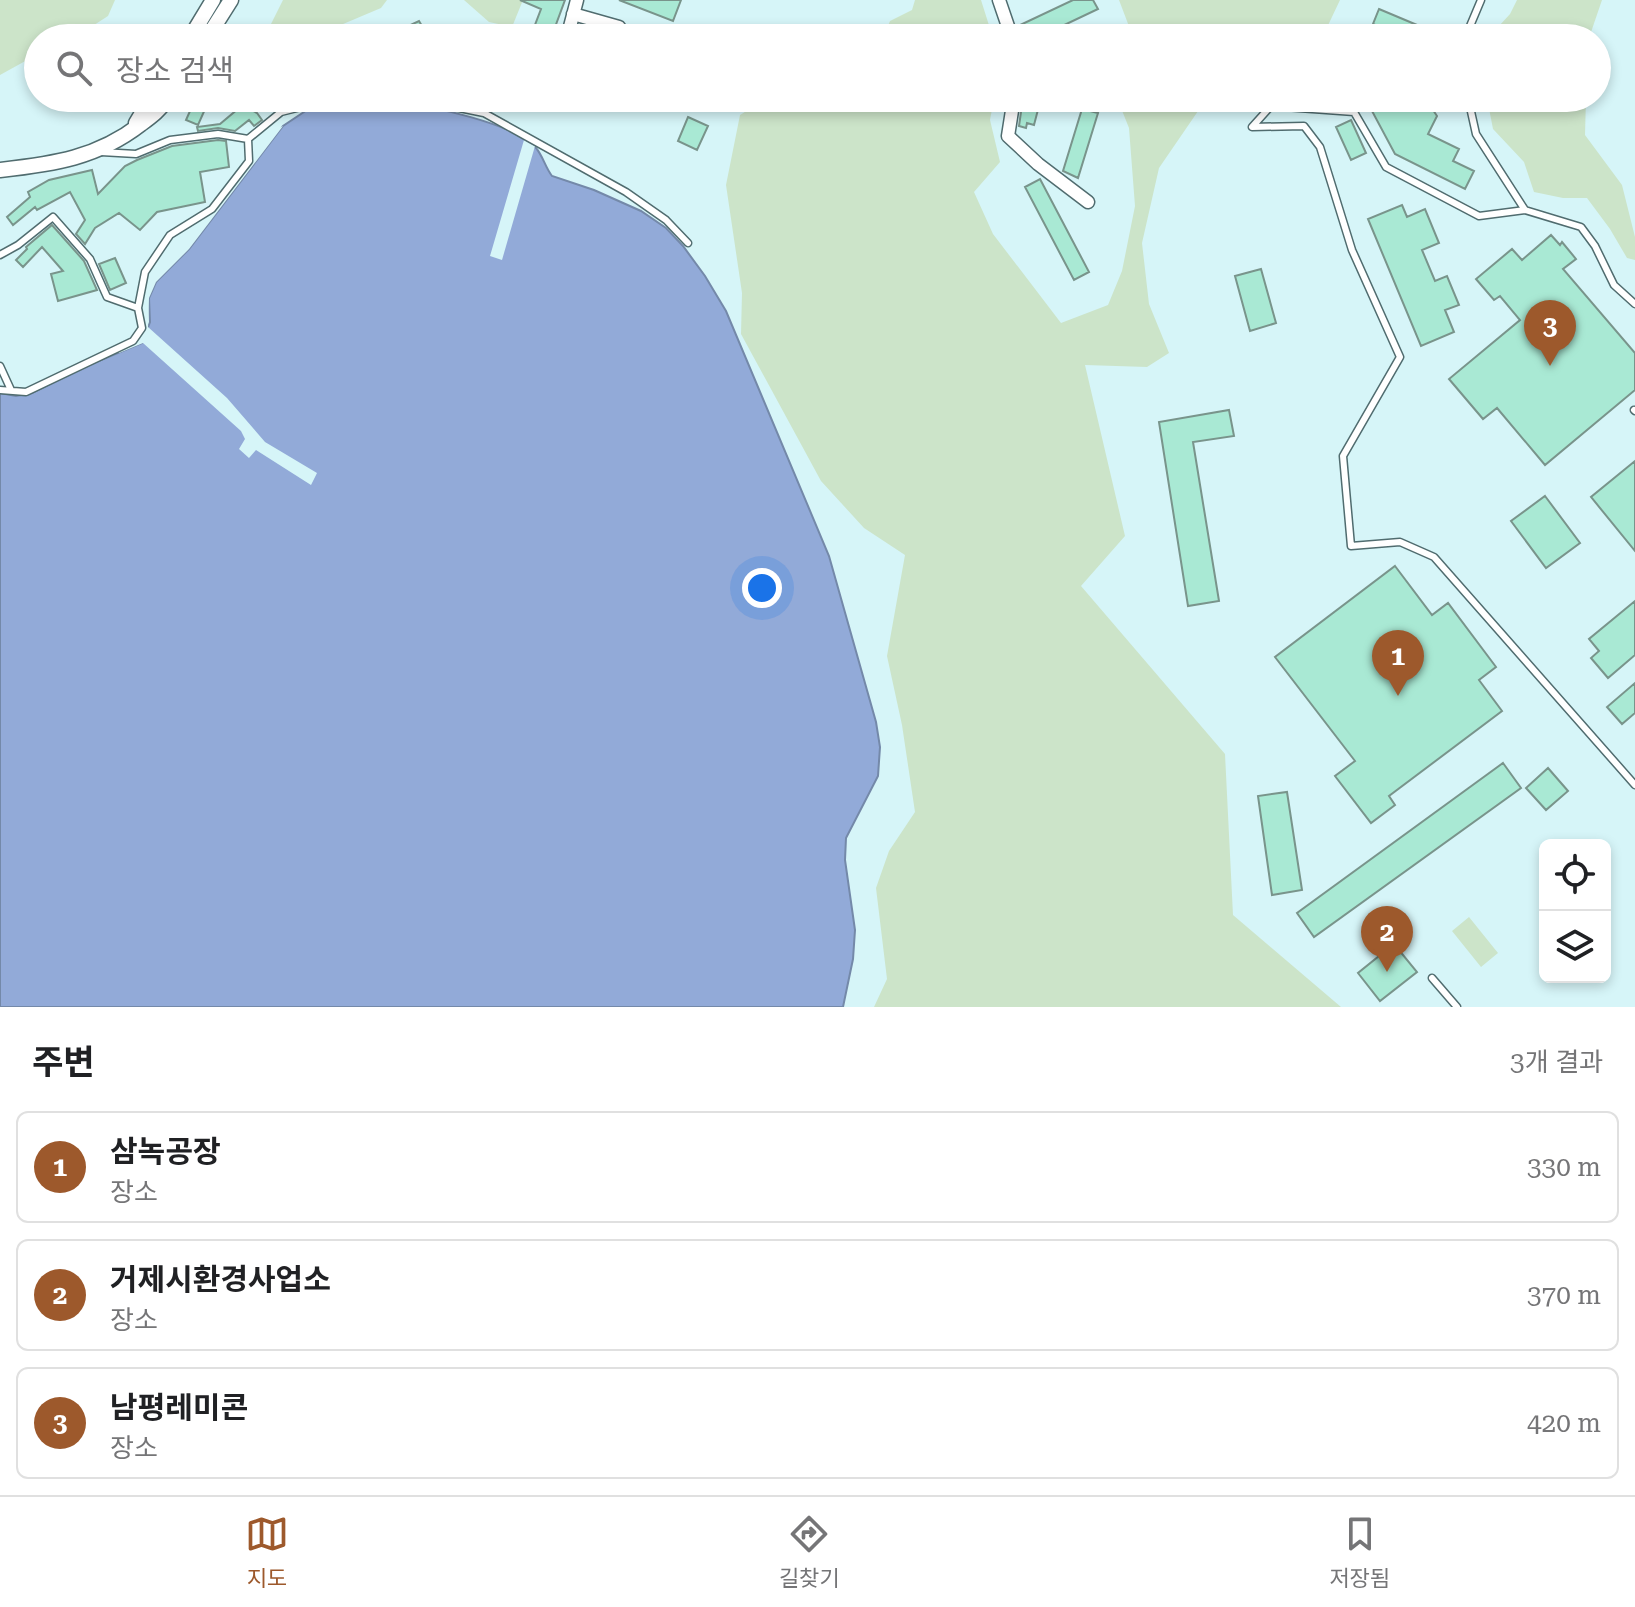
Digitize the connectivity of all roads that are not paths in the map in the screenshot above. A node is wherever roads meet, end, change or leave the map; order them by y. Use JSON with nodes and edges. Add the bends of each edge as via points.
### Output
{"nodes":[{"id":1,"x":213,"y":0,"type":"edge"},
{"id":2,"x":231,"y":0,"type":"edge"},
{"id":3,"x":577,"y":0,"type":"edge"},
{"id":4,"x":999,"y":0,"type":"edge"},
{"id":5,"x":1481,"y":0,"type":"edge"},
{"id":6,"x":573,"y":14,"type":"junction"},
{"id":7,"x":198,"y":24,"type":"edge"},
{"id":8,"x":216,"y":24,"type":"edge"},
{"id":9,"x":570,"y":24,"type":"edge"},
{"id":10,"x":608,"y":24,"type":"edge"},
{"id":11,"x":1007,"y":24,"type":"edge"},
{"id":12,"x":1471,"y":24,"type":"edge"},
{"id":13,"x":142,"y":112,"type":"edge"},
{"id":14,"x":156,"y":112,"type":"edge"},
{"id":15,"x":281,"y":112,"type":"edge"},
{"id":16,"x":479,"y":112,"type":"edge"},
{"id":17,"x":1012,"y":112,"type":"edge"},
{"id":18,"x":1266,"y":112,"type":"edge"},
{"id":19,"x":1354,"y":112,"type":"edge"},
{"id":20,"x":1471,"y":112,"type":"edge"},
{"id":21,"x":129,"y":134,"type":"junction"},
{"id":22,"x":248,"y":139,"type":"junction"},
{"id":23,"x":97,"y":152,"type":"junction"},
{"id":24,"x":0,"y":170,"type":"edge"},
{"id":25,"x":1088,"y":202,"type":"dead end"},
{"id":26,"x":1525,"y":210,"type":"junction"},
{"id":27,"x":688,"y":243,"type":"dead end"},
{"id":28,"x":0,"y":255,"type":"edge"},
{"id":29,"x":1635,"y":304,"type":"edge"},
{"id":30,"x":138,"y":308,"type":"junction"},
{"id":31,"x":0,"y":366,"type":"edge"},
{"id":32,"x":0,"y":390,"type":"edge"},
{"id":33,"x":11,"y":390,"type":"junction"},
{"id":34,"x":1635,"y":785,"type":"edge"},
{"id":35,"x":1432,"y":978,"type":"dead end"},
{"id":36,"x":1457,"y":1007,"type":"edge"}],
"edges":[{"from":1,"to":7,"type":"street"},
{"from":2,"to":8,"type":"street"},
{"from":3,"to":6,"type":"street"},
{"from":4,"to":11,"type":"street"},
{"from":5,"to":12,"type":"lane"},
{"from":6,"to":9,"type":"street"},
{"from":6,"to":10,"type":"street"},
{"from":13,"to":21,"type":"street"},
{"from":14,"to":21,"type":"street"},
{"from":15,"to":22,"type":"lane"},
{"from":16,"to":27,"type":"lane","via":[[626,192]]},
{"from":17,"to":25,"type":"street","via":[[1008,136]]},
{"from":18,"to":34,"type":"lane","via":[[1252,127],[1304,126],[1320,147],[1352,250],[1400,357],[1343,456],[1351,546],[1400,542],[1434,557]]},
{"from":19,"to":26,"type":"lane","via":[[1386,167],[1479,216]]},
{"from":20,"to":26,"type":"lane","via":[[1476,134]]},
{"from":21,"to":23,"type":"street"},
{"from":22,"to":23,"type":"lane","via":[[218,134],[170,140],[136,154]]},
{"from":22,"to":30,"type":"lane","via":[[249,161],[212,209],[170,235],[145,272]]},
{"from":23,"to":24,"type":"street"},
{"from":26,"to":29,"type":"lane","via":[[1581,227],[1614,285]]},
{"from":28,"to":30,"type":"lane","via":[[53,217],[90,259],[107,297]]},
{"from":30,"to":33,"type":"lane","via":[[142,328],[133,341],[26,392]]},
{"from":31,"to":33,"type":"lane"},
{"from":32,"to":33,"type":"lane"},
{"from":35,"to":36,"type":"lane"}]}
